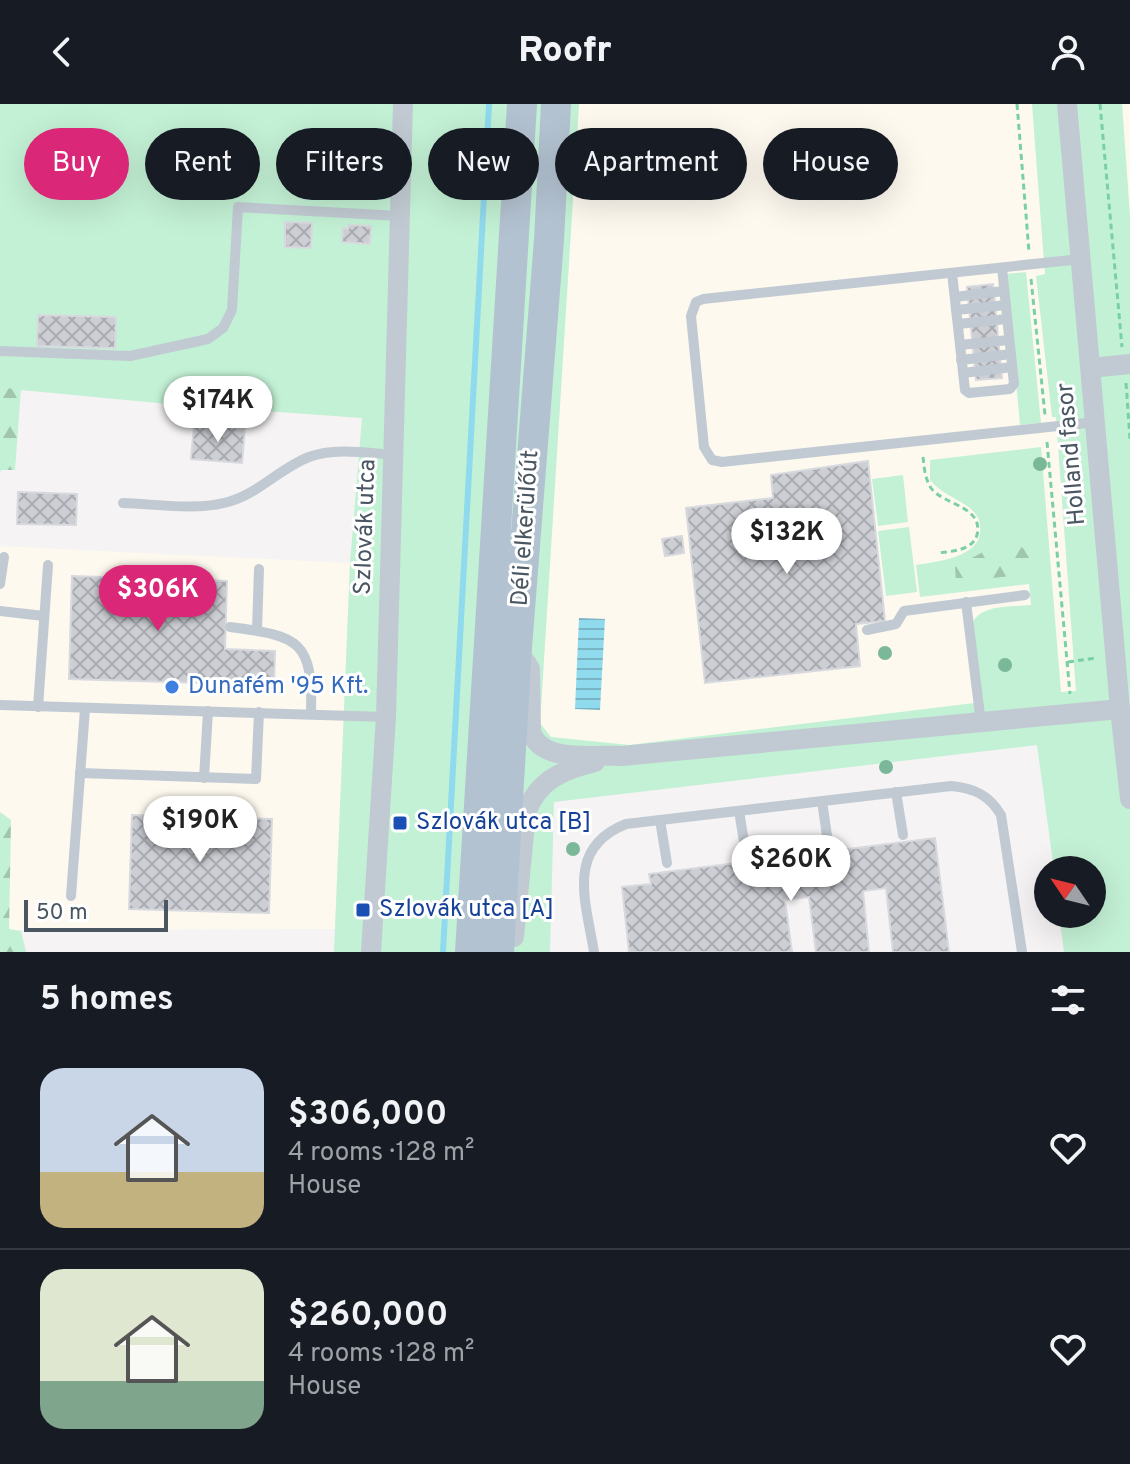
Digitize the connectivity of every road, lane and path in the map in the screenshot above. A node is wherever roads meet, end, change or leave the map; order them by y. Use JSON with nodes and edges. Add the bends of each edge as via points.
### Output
{"nodes":[{"id":1,"x":403,"y":104,"type":"edge"},
{"id":2,"x":522,"y":104,"type":"edge"},
{"id":3,"x":556,"y":104,"type":"edge"},
{"id":4,"x":1017,"y":104,"type":"edge"},
{"id":5,"x":1067,"y":104,"type":"edge"},
{"id":6,"x":1100,"y":104,"type":"edge"},
{"id":7,"x":400,"y":216,"type":"junction"},
{"id":8,"x":1081,"y":259,"type":"junction"},
{"id":9,"x":1030,"y":265,"type":"junction"},
{"id":10,"x":1002,"y":268,"type":"junction"},
{"id":11,"x":952,"y":273,"type":"junction"},
{"id":12,"x":1004,"y":291,"type":"junction"},
{"id":13,"x":955,"y":297,"type":"junction"},
{"id":14,"x":1006,"y":305,"type":"junction"},
{"id":15,"x":956,"y":310,"type":"junction"},
{"id":16,"x":1007,"y":319,"type":"junction"},
{"id":17,"x":958,"y":324,"type":"junction"},
{"id":18,"x":1009,"y":340,"type":"junction"},
{"id":19,"x":960,"y":345,"type":"junction"},
{"id":20,"x":0,"y":351,"type":"edge"},
{"id":21,"x":1011,"y":354,"type":"junction"},
{"id":22,"x":961,"y":360,"type":"junction"},
{"id":23,"x":1127,"y":364,"type":"edge"},
{"id":24,"x":1012,"y":367,"type":"junction"},
{"id":25,"x":1091,"y":368,"type":"junction"},
{"id":26,"x":963,"y":373,"type":"junction"},
{"id":27,"x":1096,"y":422,"type":"junction"},
{"id":28,"x":1046,"y":427,"type":"junction"},
{"id":29,"x":1130,"y":439,"type":"edge"},
{"id":30,"x":921,"y":449,"type":"dead end"},
{"id":31,"x":395,"y":455,"type":"junction"},
{"id":32,"x":123,"y":503,"type":"dead end"},
{"id":33,"x":938,"y":553,"type":"dead end"},
{"id":34,"x":4,"y":557,"type":"dead end"},
{"id":35,"x":48,"y":565,"type":"dead end"},
{"id":36,"x":259,"y":569,"type":"dead end"},
{"id":37,"x":0,"y":584,"type":"edge"},
{"id":38,"x":1025,"y":595,"type":"dead end"},
{"id":39,"x":966,"y":602,"type":"junction"},
{"id":40,"x":0,"y":611,"type":"edge"},
{"id":41,"x":44,"y":616,"type":"junction"},
{"id":42,"x":230,"y":627,"type":"dead end"},
{"id":43,"x":257,"y":630,"type":"junction"},
{"id":44,"x":867,"y":630,"type":"dead end"},
{"id":45,"x":517,"y":647,"type":"junction"},
{"id":46,"x":0,"y":705,"type":"edge"},
{"id":47,"x":38,"y":707,"type":"junction"},
{"id":48,"x":1125,"y":708,"type":"edge"},
{"id":49,"x":85,"y":709,"type":"junction"},
{"id":50,"x":208,"y":711,"type":"junction"},
{"id":51,"x":259,"y":712,"type":"junction"},
{"id":52,"x":311,"y":714,"type":"junction"},
{"id":53,"x":1072,"y":714,"type":"junction"},
{"id":54,"x":386,"y":717,"type":"junction"},
{"id":55,"x":981,"y":723,"type":"junction"},
{"id":56,"x":622,"y":756,"type":"junction"},
{"id":57,"x":80,"y":773,"type":"junction"},
{"id":58,"x":204,"y":778,"type":"junction"},
{"id":59,"x":896,"y":792,"type":"junction"},
{"id":60,"x":1130,"y":799,"type":"edge"},
{"id":61,"x":822,"y":801,"type":"junction"},
{"id":62,"x":739,"y":811,"type":"junction"},
{"id":63,"x":660,"y":820,"type":"junction"},
{"id":64,"x":903,"y":835,"type":"dead end"},
{"id":65,"x":828,"y":843,"type":"dead end"},
{"id":66,"x":746,"y":854,"type":"dead end"},
{"id":67,"x":667,"y":863,"type":"dead end"},
{"id":68,"x":71,"y":896,"type":"dead end"},
{"id":69,"x":371,"y":952,"type":"edge"},
{"id":70,"x":470,"y":952,"type":"edge"},
{"id":71,"x":501,"y":952,"type":"edge"},
{"id":72,"x":594,"y":952,"type":"edge"},
{"id":73,"x":1022,"y":952,"type":"edge"}],
"edges":[{"from":1,"to":7,"type":"street","name":"Szlovák utca"},
{"from":2,"to":70,"type":"main road","name":"Déli elkerülőút"},
{"from":3,"to":45,"type":"main road","name":"Déli elkerülőút"},
{"from":4,"to":9,"type":"path"},
{"from":5,"to":8,"type":"street","name":"Holland fasor"},
{"from":6,"to":23,"type":"path"},
{"from":7,"to":20,"type":"lane","via":[[238,207],[232,310],[223,328],[208,339],[130,356]]},
{"from":7,"to":31,"type":"street","name":"Szlovák utca"},
{"from":8,"to":9,"type":"lane"},
{"from":8,"to":25,"type":"street","name":"Holland fasor"},
{"from":9,"to":10,"type":"lane"},
{"from":9,"to":28,"type":"path"},
{"from":10,"to":11,"type":"lane"},
{"from":10,"to":12,"type":"lane"},
{"from":11,"to":13,"type":"lane"},
{"from":11,"to":28,"type":"lane","via":[[696,302],[691,316],[704,447],[712,460],[722,462]]},
{"from":12,"to":13,"type":"lane"},
{"from":12,"to":14,"type":"lane"},
{"from":13,"to":15,"type":"lane"},
{"from":14,"to":15,"type":"lane"},
{"from":14,"to":16,"type":"lane"},
{"from":15,"to":17,"type":"lane"},
{"from":16,"to":17,"type":"lane"},
{"from":16,"to":18,"type":"lane"},
{"from":17,"to":19,"type":"lane"},
{"from":18,"to":19,"type":"lane"},
{"from":18,"to":21,"type":"lane"},
{"from":19,"to":22,"type":"lane"},
{"from":21,"to":22,"type":"lane"},
{"from":21,"to":24,"type":"lane"},
{"from":22,"to":26,"type":"lane"},
{"from":23,"to":25,"type":"street"},
{"from":23,"to":29,"type":"path"},
{"from":24,"to":26,"type":"lane"},
{"from":24,"to":26,"type":"lane","via":[[1014,387],[1007,389],[967,393]]},
{"from":25,"to":27,"type":"street","name":"Holland fasor"},
{"from":27,"to":28,"type":"lane"},
{"from":27,"to":48,"type":"street","name":"Holland fasor"},
{"from":28,"to":53,"type":"path"},
{"from":30,"to":33,"type":"path","via":[[930,487],[972,514],[977,527],[973,542],[964,549]]},
{"from":31,"to":32,"type":"lane","via":[[308,457],[232,501],[212,505]]},
{"from":31,"to":54,"type":"street","name":"Szlovák utca"},
{"from":34,"to":37,"type":"lane"},
{"from":35,"to":41,"type":"lane"},
{"from":36,"to":43,"type":"lane"},
{"from":38,"to":39,"type":"lane"},
{"from":39,"to":44,"type":"lane","via":[[904,611],[896,624]]},
{"from":39,"to":55,"type":"lane"},
{"from":40,"to":41,"type":"lane"},
{"from":41,"to":47,"type":"lane"},
{"from":42,"to":43,"type":"lane"},
{"from":43,"to":52,"type":"lane","via":[[282,636],[303,651],[312,679]]},
{"from":45,"to":56,"type":"street","via":[[530,669],[534,740],[554,753]]},
{"from":45,"to":71,"type":"main road","name":"Déli elkerülőút"},
{"from":46,"to":47,"type":"lane"},
{"from":47,"to":49,"type":"lane"},
{"from":48,"to":53,"type":"street"},
{"from":48,"to":60,"type":"street","name":"Holland fasor"},
{"from":49,"to":50,"type":"lane"},
{"from":49,"to":57,"type":"lane"},
{"from":50,"to":51,"type":"lane"},
{"from":50,"to":58,"type":"lane"},
{"from":51,"to":52,"type":"lane"},
{"from":51,"to":58,"type":"lane","via":[[256,779]]},
{"from":52,"to":54,"type":"lane"},
{"from":53,"to":55,"type":"street"},
{"from":54,"to":69,"type":"street","name":"Szlovák utca"},
{"from":55,"to":56,"type":"street"},
{"from":56,"to":71,"type":"street","via":[[567,769],[531,798],[513,941]]},
{"from":57,"to":58,"type":"lane"},
{"from":57,"to":68,"type":"lane"},
{"from":59,"to":61,"type":"lane"},
{"from":59,"to":64,"type":"lane"},
{"from":59,"to":73,"type":"lane","via":[[966,787],[996,806],[1005,825]]},
{"from":61,"to":62,"type":"lane"},
{"from":61,"to":65,"type":"lane"},
{"from":62,"to":63,"type":"lane"},
{"from":62,"to":66,"type":"lane"},
{"from":63,"to":67,"type":"lane"},
{"from":63,"to":72,"type":"lane","via":[[610,830],[589,851],[583,876]]}]}
